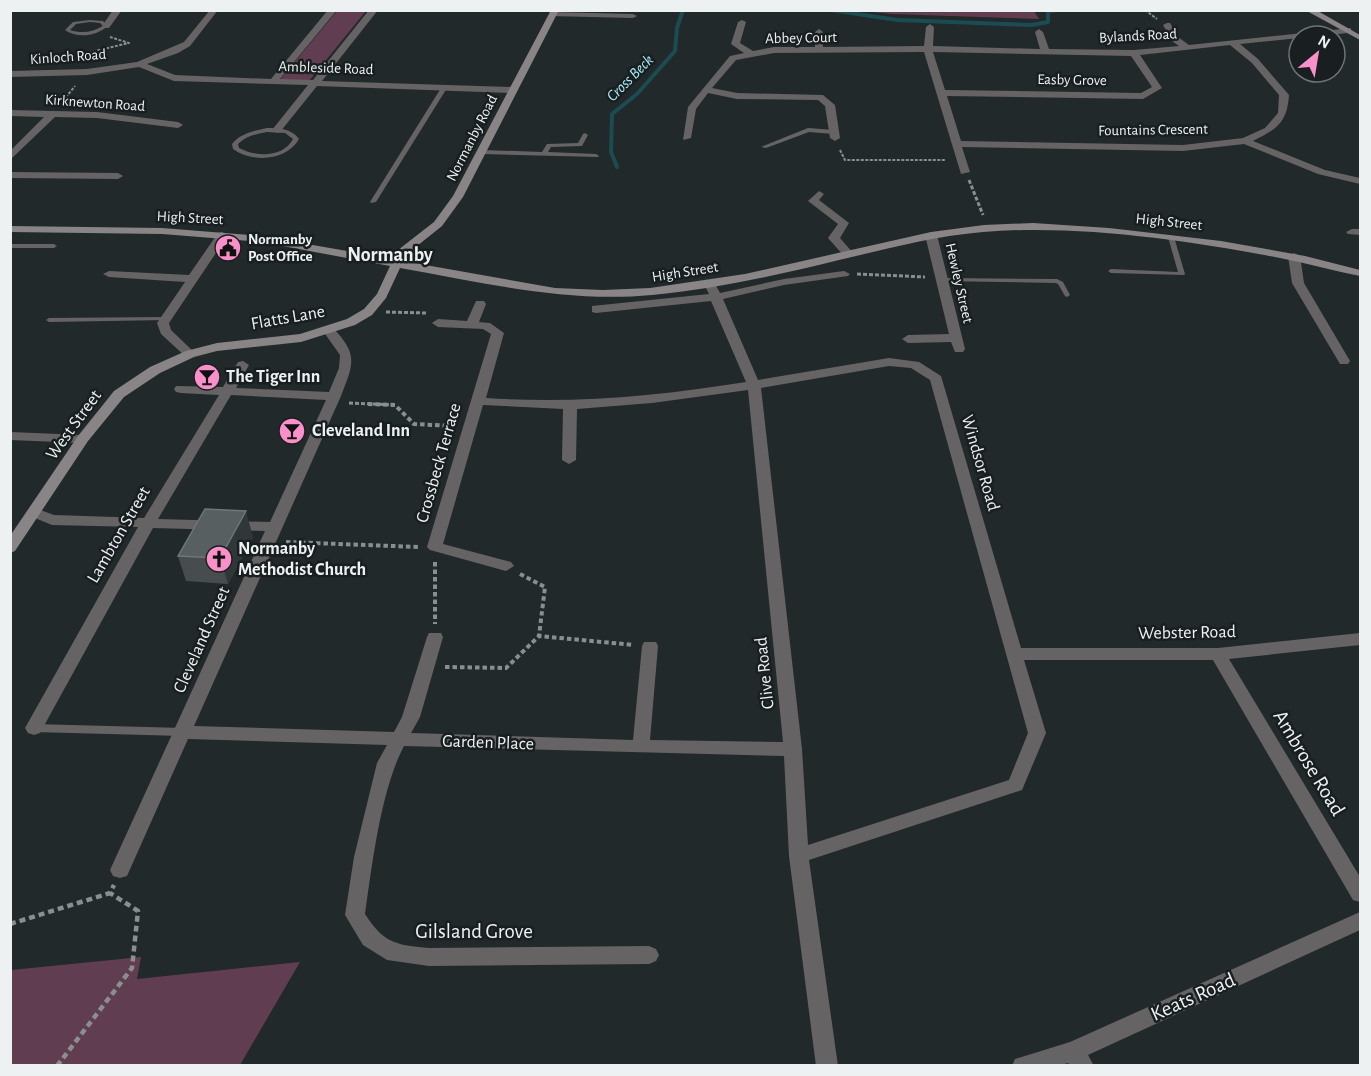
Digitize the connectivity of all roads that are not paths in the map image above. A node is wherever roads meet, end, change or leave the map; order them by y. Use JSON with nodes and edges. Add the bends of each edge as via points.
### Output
{"nodes":[{"id":1,"x":118,"y":10,"type":"edge"},
{"id":2,"x":214,"y":10,"type":"edge"},
{"id":3,"x":333,"y":10,"type":"edge"},
{"id":4,"x":374,"y":10,"type":"edge"},
{"id":5,"x":1309,"y":10,"type":"edge"},
{"id":6,"x":554,"y":12,"type":"edge"},
{"id":7,"x":633,"y":16,"type":"dead end"},
{"id":8,"x":742,"y":22,"type":"dead end"},
{"id":9,"x":1167,"y":25,"type":"dead end"},
{"id":10,"x":105,"y":26,"type":"junction"},
{"id":11,"x":930,"y":27,"type":"dead end"},
{"id":12,"x":1348,"y":30,"type":"junction"},
{"id":13,"x":819,"y":32,"type":"dead end"},
{"id":14,"x":1040,"y":32,"type":"dead end"},
{"id":15,"x":1360,"y":38,"type":"edge"},
{"id":16,"x":1233,"y":43,"type":"junction"},
{"id":17,"x":1186,"y":47,"type":"junction"},
{"id":18,"x":928,"y":49,"type":"junction"},
{"id":19,"x":819,"y":51,"type":"junction"},
{"id":20,"x":1045,"y":51,"type":"junction"},
{"id":21,"x":750,"y":53,"type":"junction"},
{"id":22,"x":1134,"y":53,"type":"junction"},
{"id":23,"x":140,"y":64,"type":"junction"},
{"id":24,"x":10,"y":74,"type":"edge"},
{"id":25,"x":274,"y":81,"type":"junction"},
{"id":26,"x":315,"y":83,"type":"junction"},
{"id":27,"x":444,"y":88,"type":"junction"},
{"id":28,"x":513,"y":90,"type":"junction"},
{"id":29,"x":706,"y":90,"type":"junction"},
{"id":30,"x":943,"y":93,"type":"junction"},
{"id":31,"x":10,"y":113,"type":"edge"},
{"id":32,"x":52,"y":114,"type":"junction"},
{"id":33,"x":178,"y":125,"type":"dead end"},
{"id":34,"x":277,"y":130,"type":"junction"},
{"id":35,"x":585,"y":135,"type":"dead end"},
{"id":36,"x":834,"y":135,"type":"joint"},
{"id":37,"x":686,"y":138,"type":"dead end"},
{"id":38,"x":1245,"y":141,"type":"junction"},
{"id":39,"x":959,"y":144,"type":"junction"},
{"id":40,"x":764,"y":147,"type":"dead end"},
{"id":41,"x":482,"y":152,"type":"junction"},
{"id":42,"x":544,"y":154,"type":"junction"},
{"id":43,"x":596,"y":156,"type":"dead end"},
{"id":44,"x":10,"y":157,"type":"edge"},
{"id":45,"x":965,"y":172,"type":"road end"},
{"id":46,"x":10,"y":175,"type":"edge"},
{"id":47,"x":118,"y":176,"type":"dead end"},
{"id":48,"x":1360,"y":181,"type":"edge"},
{"id":49,"x":819,"y":194,"type":"dead end"},
{"id":50,"x":373,"y":202,"type":"dead end"},
{"id":51,"x":10,"y":229,"type":"edge"},
{"id":52,"x":222,"y":235,"type":"junction"},
{"id":53,"x":932,"y":235,"type":"junction"},
{"id":54,"x":1171,"y":237,"type":"junction"},
{"id":55,"x":10,"y":246,"type":"edge"},
{"id":56,"x":54,"y":246,"type":"dead end"},
{"id":57,"x":848,"y":254,"type":"junction"},
{"id":58,"x":1294,"y":256,"type":"junction"},
{"id":59,"x":396,"y":263,"type":"junction"},
{"id":60,"x":1111,"y":271,"type":"dead end"},
{"id":61,"x":1360,"y":273,"type":"edge"},
{"id":62,"x":109,"y":274,"type":"dead end"},
{"id":63,"x":844,"y":274,"type":"road end"},
{"id":64,"x":941,"y":278,"type":"junction"},
{"id":65,"x":192,"y":279,"type":"junction"},
{"id":66,"x":714,"y":291,"type":"junction"},
{"id":67,"x":1067,"y":295,"type":"dead end"},
{"id":68,"x":480,"y":304,"type":"dead end"},
{"id":69,"x":596,"y":309,"type":"dead end"},
{"id":70,"x":165,"y":319,"type":"junction"},
{"id":71,"x":49,"y":320,"type":"dead end"},
{"id":72,"x":438,"y":323,"type":"road end"},
{"id":73,"x":479,"y":325,"type":"junction"},
{"id":74,"x":329,"y":331,"type":"junction"},
{"id":75,"x":908,"y":339,"type":"dead end"},
{"id":76,"x":190,"y":354,"type":"junction"},
{"id":77,"x":1344,"y":361,"type":"dead end"},
{"id":78,"x":243,"y":365,"type":"dead end"},
{"id":79,"x":754,"y":386,"type":"junction"},
{"id":80,"x":181,"y":389,"type":"dead end"},
{"id":81,"x":228,"y":390,"type":"junction"},
{"id":82,"x":333,"y":400,"type":"junction"},
{"id":83,"x":477,"y":401,"type":"junction"},
{"id":84,"x":570,"y":405,"type":"junction"},
{"id":85,"x":10,"y":436,"type":"edge"},
{"id":86,"x":83,"y":439,"type":"junction"},
{"id":87,"x":569,"y":460,"type":"dead end"},
{"id":88,"x":35,"y":513,"type":"junction"},
{"id":89,"x":148,"y":523,"type":"junction"},
{"id":90,"x":270,"y":534,"type":"junction"},
{"id":91,"x":10,"y":548,"type":"edge"},
{"id":92,"x":506,"y":566,"type":"road end"},
{"id":93,"x":435,"y":637,"type":"road end"},
{"id":94,"x":1360,"y":639,"type":"edge"},
{"id":95,"x":650,"y":646,"type":"road end"},
{"id":96,"x":1014,"y":654,"type":"junction"},
{"id":97,"x":1218,"y":654,"type":"junction"},
{"id":98,"x":34,"y":728,"type":"joint"},
{"id":99,"x":183,"y":732,"type":"junction"},
{"id":100,"x":400,"y":740,"type":"junction"},
{"id":101,"x":641,"y":747,"type":"junction"},
{"id":102,"x":793,"y":749,"type":"junction"},
{"id":103,"x":799,"y":856,"type":"junction"},
{"id":104,"x":120,"y":870,"type":"road end"},
{"id":105,"x":1360,"y":894,"type":"edge"},
{"id":106,"x":1360,"y":921,"type":"edge"},
{"id":107,"x":649,"y":955,"type":"dead end"},
{"id":108,"x":1078,"y":1058,"type":"edge"},
{"id":109,"x":827,"y":1065,"type":"edge"},
{"id":110,"x":1023,"y":1065,"type":"edge"}],
"edges":[{"from":1,"to":10,"type":"street"},
{"from":2,"to":23,"type":"street","name":"Kinloch Road","via":[[188,45]]},
{"from":3,"to":25,"type":"street"},
{"from":4,"to":26,"type":"street"},
{"from":5,"to":12,"type":"main road"},
{"from":6,"to":7,"type":"street"},
{"from":6,"to":28,"type":"main road","name":"Normanby Road"},
{"from":8,"to":21,"type":"street","via":[[735,44]]},
{"from":9,"to":17,"type":"street","via":[[1175,39]]},
{"from":10,"to":10,"type":"lane","via":[[90,21],[71,25],[67,30],[79,34]]},
{"from":11,"to":18,"type":"street"},
{"from":12,"to":15,"type":"main road"},
{"from":12,"to":16,"type":"street","name":"Bylands Road"},
{"from":13,"to":19,"type":"street"},
{"from":14,"to":20,"type":"street"},
{"from":16,"to":17,"type":"street","name":"Bylands Road"},
{"from":16,"to":38,"type":"street","name":"Fountains Crescent","via":[[1255,61],[1284,95],[1283,113],[1268,130]]},
{"from":17,"to":22,"type":"street","name":"Bylands Road"},
{"from":18,"to":19,"type":"street","name":"Abbey Court"},
{"from":18,"to":20,"type":"street","name":"Bylands Road"},
{"from":18,"to":30,"type":"street"},
{"from":19,"to":21,"type":"street","name":"Abbey Court"},
{"from":20,"to":22,"type":"street","name":"Bylands Road"},
{"from":21,"to":29,"type":"street","name":"Abbey Court","via":[[733,58]]},
{"from":22,"to":30,"type":"street","name":"Easby Grove","via":[[1157,88],[1143,96]]},
{"from":23,"to":24,"type":"street","name":"Kinloch Road","via":[[87,72]]},
{"from":23,"to":25,"type":"street","name":"Ambleside Road","via":[[174,78]]},
{"from":25,"to":26,"type":"street","name":"Ambleside Road"},
{"from":26,"to":27,"type":"street","name":"Ambleside Road"},
{"from":26,"to":34,"type":"street"},
{"from":27,"to":28,"type":"street","name":"Ambleside Road"},
{"from":27,"to":50,"type":"lane"},
{"from":28,"to":41,"type":"main road","name":"Normanby Road"},
{"from":29,"to":36,"type":"street","via":[[737,96],[820,97],[830,105]]},
{"from":29,"to":37,"type":"street","name":"Abbey Court","via":[[691,109]]},
{"from":30,"to":39,"type":"street"},
{"from":31,"to":32,"type":"street","name":"Kirknewton Road"},
{"from":32,"to":33,"type":"street","name":"Kirknewton Road"},
{"from":32,"to":44,"type":"street"},
{"from":34,"to":34,"type":"lane","via":[[247,134],[237,140],[236,148],[248,154],[267,155],[287,150],[296,139]]},
{"from":35,"to":42,"type":"lane","via":[[580,145],[549,145]]},
{"from":36,"to":40,"type":"lane","via":[[808,130]]},
{"from":38,"to":39,"type":"street","name":"Fountains Crescent","via":[[1183,148]]},
{"from":38,"to":48,"type":"street","via":[[1322,172]]},
{"from":39,"to":45,"type":"street"},
{"from":41,"to":42,"type":"lane"},
{"from":41,"to":59,"type":"main road","name":"Normanby Road","via":[[447,214],[402,252]]},
{"from":42,"to":43,"type":"lane"},
{"from":46,"to":47,"type":"street"},
{"from":49,"to":57,"type":"street","via":[[813,201],[843,223],[834,238]]},
{"from":51,"to":52,"type":"main road","name":"High Street"},
{"from":52,"to":59,"type":"main road","name":"High Street"},
{"from":52,"to":65,"type":"street"},
{"from":53,"to":54,"type":"main road","name":"High Street","via":[[1022,225]]},
{"from":53,"to":57,"type":"main road","name":"High Street"},
{"from":53,"to":64,"type":"street","name":"Hewley Street"},
{"from":54,"to":58,"type":"main road","name":"High Street"},
{"from":54,"to":60,"type":"lane","via":[[1182,274]]},
{"from":55,"to":56,"type":"lane"},
{"from":57,"to":66,"type":"main road","name":"High Street"},
{"from":58,"to":61,"type":"main road","name":"High Street"},
{"from":58,"to":77,"type":"street","via":[[1298,283]]},
{"from":59,"to":66,"type":"main road","name":"High Street","via":[[597,296]]},
{"from":59,"to":74,"type":"main road","name":"Flatts Lane","via":[[382,295],[368,312]]},
{"from":62,"to":65,"type":"street"},
{"from":63,"to":66,"type":"street"},
{"from":64,"to":67,"type":"lane","via":[[1057,281]]},
{"from":64,"to":75,"type":"street","name":"Hewley Street","via":[[957,344]]},
{"from":65,"to":70,"type":"street"},
{"from":66,"to":69,"type":"street"},
{"from":66,"to":79,"type":"street","name":"Clive Road"},
{"from":68,"to":73,"type":"street"},
{"from":70,"to":71,"type":"lane"},
{"from":70,"to":76,"type":"street","via":[[165,331]]},
{"from":72,"to":73,"type":"street"},
{"from":73,"to":83,"type":"street","name":"Crossbeck Terrace","via":[[498,333]]},
{"from":74,"to":76,"type":"main road","name":"Flatts Lane"},
{"from":74,"to":82,"type":"street","name":"Cleveland Street","via":[[347,353]]},
{"from":76,"to":86,"type":"main road","name":"West Street","via":[[155,369],[119,394]]},
{"from":78,"to":81,"type":"street","name":"Lambton Street"},
{"from":79,"to":84,"type":"street","name":"Windsor Road"},
{"from":79,"to":96,"type":"street","name":"Windsor Road","via":[[889,362],[926,368],[936,379]]},
{"from":79,"to":102,"type":"street","name":"Clive Road"},
{"from":80,"to":81,"type":"street"},
{"from":81,"to":82,"type":"street"},
{"from":81,"to":89,"type":"street","name":"Lambton Street"},
{"from":82,"to":90,"type":"street","name":"Cleveland Street"},
{"from":83,"to":84,"type":"street","name":"Windsor Road"},
{"from":83,"to":92,"type":"street","name":"Crossbeck Terrace","via":[[435,547]]},
{"from":84,"to":87,"type":"street"},
{"from":85,"to":86,"type":"street"},
{"from":86,"to":88,"type":"main road","name":"West Street"},
{"from":88,"to":89,"type":"street","via":[[52,520]]},
{"from":88,"to":91,"type":"main road","name":"West Street"},
{"from":89,"to":90,"type":"street"},
{"from":89,"to":98,"type":"street","name":"Lambton Street"},
{"from":90,"to":99,"type":"street","name":"Cleveland Street"},
{"from":93,"to":100,"type":"street","via":[[411,717]]},
{"from":94,"to":97,"type":"street","name":"Webster Road"},
{"from":95,"to":101,"type":"street"},
{"from":96,"to":97,"type":"street","name":"Webster Road"},
{"from":96,"to":103,"type":"street","name":"Windsor Road","via":[[1037,733],[1016,785]]},
{"from":97,"to":105,"type":"street","name":"Ambrose Road"},
{"from":98,"to":99,"type":"lane"},
{"from":99,"to":100,"type":"street","name":"Garden Place"},
{"from":99,"to":104,"type":"street","name":"Cleveland Street"},
{"from":100,"to":101,"type":"street","name":"Garden Place"},
{"from":100,"to":107,"type":"street","name":"Gilsland Grove","via":[[386,764],[355,915],[370,939],[394,954],[429,957]]},
{"from":101,"to":102,"type":"street","name":"Garden Place"},
{"from":102,"to":103,"type":"street","name":"Clive Road"},
{"from":103,"to":109,"type":"street","name":"Clive Road"},
{"from":106,"to":108,"type":"street","name":"Keats Road"},
{"from":108,"to":110,"type":"street","name":"Keats Road"}]}
